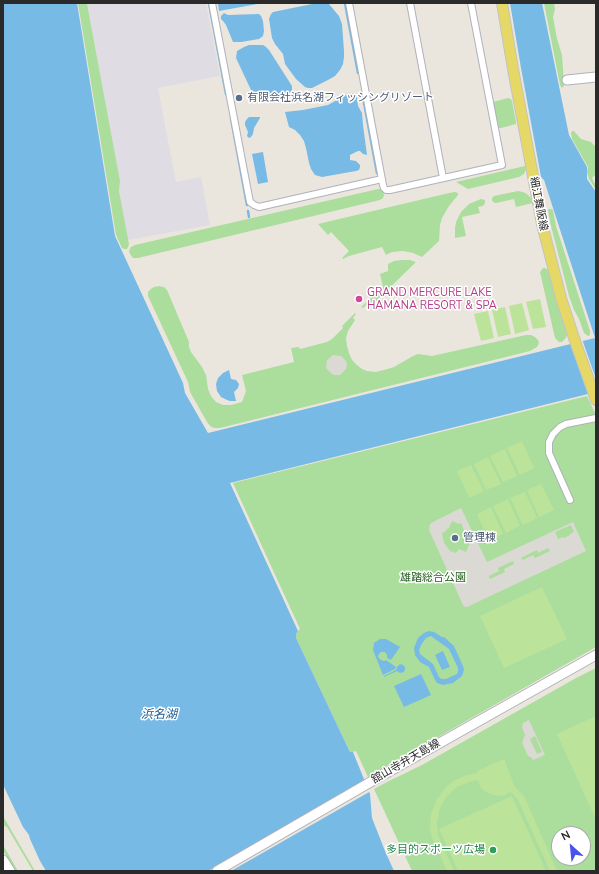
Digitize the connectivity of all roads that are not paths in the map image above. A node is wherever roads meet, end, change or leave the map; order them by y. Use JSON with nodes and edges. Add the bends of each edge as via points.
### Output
{"nodes":[{"id":1,"x":212,"y":3,"type":"edge"},
{"id":2,"x":349,"y":3,"type":"edge"},
{"id":3,"x":410,"y":3,"type":"edge"},
{"id":4,"x":471,"y":3,"type":"edge"},
{"id":5,"x":502,"y":3,"type":"edge"},
{"id":6,"x":596,"y":77,"type":"edge"},
{"id":7,"x":567,"y":80,"type":"dead end"},
{"id":8,"x":443,"y":178,"type":"junction"},
{"id":9,"x":382,"y":179,"type":"junction"},
{"id":10,"x":596,"y":399,"type":"edge"},
{"id":11,"x":596,"y":418,"type":"edge"},
{"id":12,"x":570,"y":500,"type":"dead end"},
{"id":13,"x":594,"y":657,"type":"edge"},
{"id":14,"x":3,"y":860,"type":"edge"},
{"id":15,"x":10,"y":871,"type":"edge"},
{"id":16,"x":217,"y":871,"type":"edge"}],
"edges":[{"from":1,"to":9,"type":"street","via":[[250,202],[259,207]]},
{"from":2,"to":9,"type":"street"},
{"from":3,"to":8,"type":"street"},
{"from":4,"to":8,"type":"street","via":[[502,165]]},
{"from":5,"to":10,"type":"main road","name":"細江舞阪線","via":[[542,224],[561,298]]},
{"from":6,"to":7,"type":"main road"},
{"from":8,"to":9,"type":"street","via":[[390,190],[384,188]]},
{"from":11,"to":12,"type":"street","via":[[560,426],[549,442],[549,453]]},
{"from":13,"to":16,"type":"main road","name":"舘山寺弁天島線"},
{"from":14,"to":15,"type":"main road"}]}
